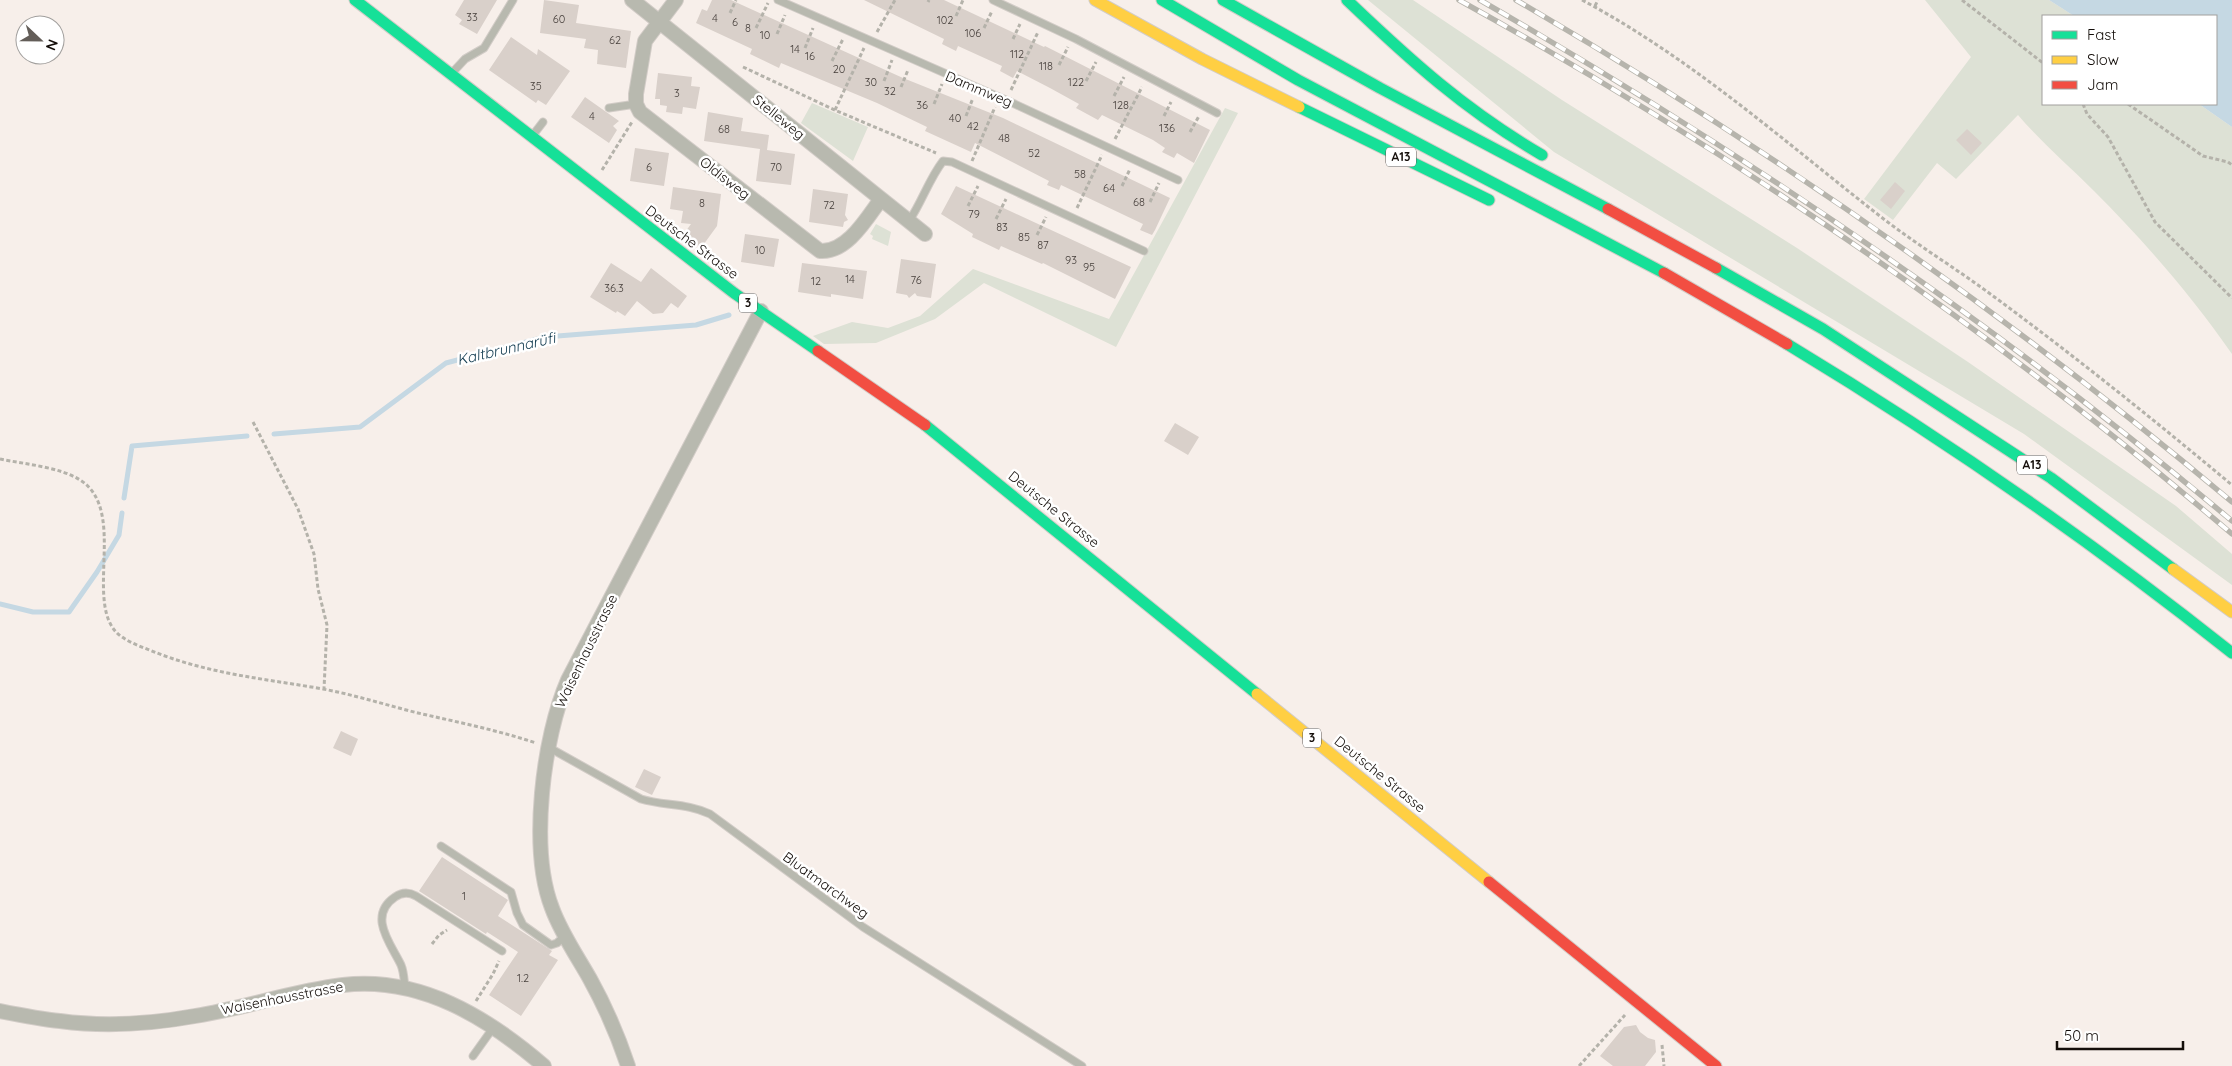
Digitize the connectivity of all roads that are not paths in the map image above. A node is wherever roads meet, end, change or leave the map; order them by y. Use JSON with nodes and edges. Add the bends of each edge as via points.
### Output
{"nodes":[{"id":1,"x":355,"y":0,"type":"edge"},
{"id":2,"x":513,"y":0,"type":"edge"},
{"id":3,"x":632,"y":0,"type":"edge"},
{"id":4,"x":676,"y":0,"type":"edge"},
{"id":5,"x":778,"y":0,"type":"edge"},
{"id":6,"x":1094,"y":0,"type":"edge"},
{"id":7,"x":1162,"y":0,"type":"edge"},
{"id":8,"x":1223,"y":0,"type":"edge"},
{"id":9,"x":1346,"y":0,"type":"edge"},
{"id":10,"x":995,"y":1,"type":"edge"},
{"id":11,"x":660,"y":22,"type":"junction"},
{"id":12,"x":450,"y":74,"type":"junction"},
{"id":13,"x":609,"y":108,"type":"dead end"},
{"id":14,"x":638,"y":108,"type":"junction"},
{"id":15,"x":1216,"y":113,"type":"dead end"},
{"id":16,"x":543,"y":122,"type":"dead end"},
{"id":17,"x":531,"y":137,"type":"junction"},
{"id":18,"x":1554,"y":162,"type":"dead end"},
{"id":19,"x":1178,"y":180,"type":"dead end"},
{"id":20,"x":881,"y":199,"type":"junction"},
{"id":21,"x":1619,"y":202,"type":"dead end"},
{"id":22,"x":1497,"y":204,"type":"dead end"},
{"id":23,"x":909,"y":221,"type":"junction"},
{"id":24,"x":925,"y":234,"type":"dead end"},
{"id":25,"x":1683,"y":249,"type":"junction"},
{"id":26,"x":1144,"y":251,"type":"dead end"},
{"id":27,"x":1615,"y":260,"type":"dead end"},
{"id":28,"x":1714,"y":301,"type":"junction"},
{"id":29,"x":761,"y":311,"type":"junction"},
{"id":30,"x":2232,"y":612,"type":"edge"},
{"id":31,"x":2232,"y":653,"type":"edge"},
{"id":32,"x":548,"y":747,"type":"junction"},
{"id":33,"x":441,"y":846,"type":"dead end"},
{"id":34,"x":565,"y":936,"type":"junction"},
{"id":35,"x":502,"y":951,"type":"road end"},
{"id":36,"x":405,"y":988,"type":"junction"},
{"id":37,"x":0,"y":1011,"type":"edge"},
{"id":38,"x":493,"y":1028,"type":"junction"},
{"id":39,"x":473,"y":1056,"type":"dead end"},
{"id":40,"x":544,"y":1066,"type":"edge"},
{"id":41,"x":628,"y":1066,"type":"edge"},
{"id":42,"x":1082,"y":1066,"type":"edge"},
{"id":43,"x":1716,"y":1066,"type":"edge"}],
"edges":[{"from":1,"to":12,"type":"main road","name":"Deutsche Strasse","number":"3"},
{"from":2,"to":12,"type":"lane","via":[[484,48]]},
{"from":3,"to":11,"type":"street","name":"Stelleweg"},
{"from":4,"to":11,"type":"street"},
{"from":5,"to":19,"type":"lane","name":"Dammweg","via":[[1109,146]]},
{"from":6,"to":22,"type":"main road","number":"A13","via":[[1202,59]]},
{"from":7,"to":28,"type":"main road","number":"A13","via":[[1315,88]]},
{"from":8,"to":25,"type":"main road","number":"A13","via":[[1372,84]]},
{"from":9,"to":18,"type":"main road","via":[[1449,93],[1504,133]]},
{"from":10,"to":15,"type":"lane"},
{"from":11,"to":14,"type":"street","via":[[645,41]]},
{"from":11,"to":20,"type":"street","name":"Stelleweg"},
{"from":12,"to":17,"type":"main road","name":"Deutsche Strasse","number":"3"},
{"from":13,"to":14,"type":"lane"},
{"from":14,"to":20,"type":"street","name":"Oldisweg","via":[[820,251],[829,252],[843,244]]},
{"from":16,"to":17,"type":"lane"},
{"from":17,"to":29,"type":"main road","name":"Deutsche Strasse","number":"3"},
{"from":20,"to":23,"type":"street","name":"Stelleweg"},
{"from":21,"to":25,"type":"main road","number":"A13"},
{"from":23,"to":24,"type":"street","name":"Stelleweg"},
{"from":23,"to":26,"type":"lane","via":[[937,169],[943,161],[952,162]]},
{"from":25,"to":30,"type":"main road","number":"A13","via":[[1823,329],[1962,418],[2051,478]]},
{"from":27,"to":28,"type":"main road","number":"A13"},
{"from":28,"to":31,"type":"main road","number":"A13","via":[[1853,384],[1929,434],[2144,585]]},
{"from":29,"to":32,"type":"street","name":"Waisenhausstrasse","via":[[568,680],[556,710]]},
{"from":29,"to":43,"type":"main road","name":"Deutsche Strasse","number":"3","via":[[951,444]]},
{"from":32,"to":34,"type":"street","name":"Waisenhausstrasse","via":[[541,812],[543,857],[547,894]]},
{"from":32,"to":42,"type":"lane","name":"Bluatmarchweg","via":[[641,799],[696,807],[710,814],[863,927]]},
{"from":33,"to":34,"type":"lane","via":[[511,892],[517,914],[528,929],[551,944]]},
{"from":34,"to":41,"type":"street","name":"Waisenhausstrasse","via":[[595,988]]},
{"from":35,"to":36,"type":"lane","via":[[410,893],[395,897],[383,912],[382,926],[402,966]]},
{"from":36,"to":37,"type":"street","name":"Waisenhausstrasse","via":[[376,984],[343,985],[196,1016],[130,1024],[60,1022]]},
{"from":36,"to":38,"type":"street","name":"Waisenhausstrasse","via":[[452,1002]]},
{"from":38,"to":39,"type":"lane"},
{"from":38,"to":40,"type":"street","name":"Waisenhausstrasse"}]}
